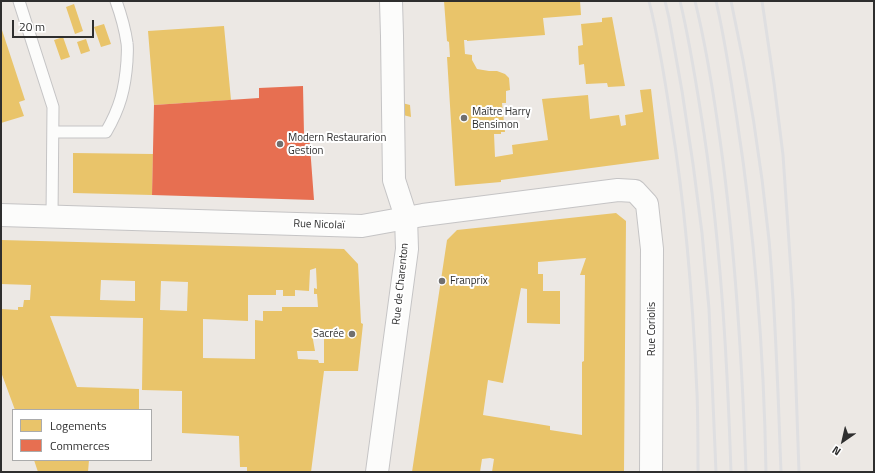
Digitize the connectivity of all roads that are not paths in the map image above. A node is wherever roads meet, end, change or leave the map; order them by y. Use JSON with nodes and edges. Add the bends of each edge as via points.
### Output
{"nodes":[{"id":1,"x":19,"y":1,"type":"edge"},
{"id":2,"x":116,"y":1,"type":"edge"},
{"id":3,"x":391,"y":1,"type":"edge"},
{"id":4,"x":53,"y":132,"type":"junction"},
{"id":5,"x":635,"y":191,"type":"joint"},
{"id":6,"x":1,"y":215,"type":"edge"},
{"id":7,"x":52,"y":216,"type":"junction"},
{"id":8,"x":406,"y":217,"type":"junction"},
{"id":9,"x":377,"y":472,"type":"edge"},
{"id":10,"x":651,"y":472,"type":"edge"}],
"edges":[{"from":1,"to":4,"type":"lane","via":[[53,107]]},
{"from":2,"to":4,"type":"lane","via":[[128,44],[125,82],[113,121],[106,132]]},
{"from":3,"to":8,"type":"street","name":"Rue de Charenton","via":[[394,180]]},
{"from":4,"to":7,"type":"lane"},
{"from":5,"to":8,"type":"street","name":"Rue Nicolaï","via":[[618,190]]},
{"from":5,"to":10,"type":"street","name":"Rue Coriolis","via":[[647,204],[652,249]]},
{"from":6,"to":7,"type":"street","name":"Rue Nicolaï"},
{"from":7,"to":8,"type":"street","name":"Rue Nicolaï","via":[[362,226]]},
{"from":8,"to":9,"type":"street","name":"Rue de Charenton","via":[[407,248]]}]}
